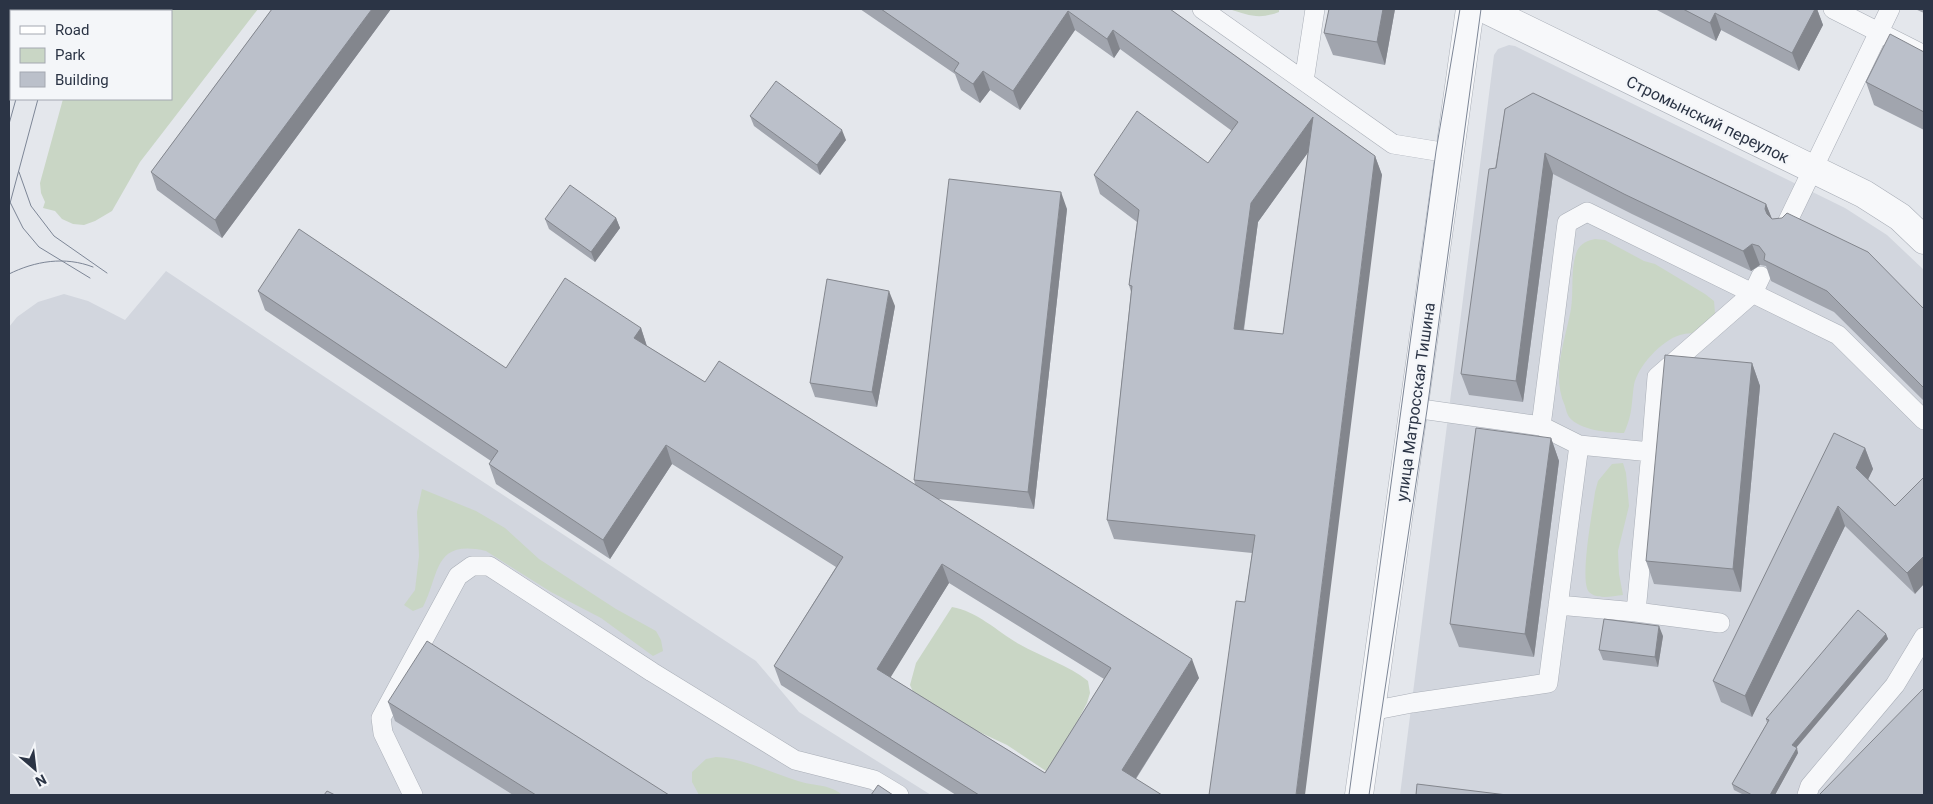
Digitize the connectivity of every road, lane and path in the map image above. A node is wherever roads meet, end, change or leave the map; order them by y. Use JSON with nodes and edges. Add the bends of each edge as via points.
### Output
{"nodes":[{"id":1,"x":1202,"y":9,"type":"edge"},
{"id":2,"x":1315,"y":9,"type":"edge"},
{"id":3,"x":1470,"y":9,"type":"edge"},
{"id":4,"x":1485,"y":9,"type":"edge"},
{"id":5,"x":1833,"y":9,"type":"edge"},
{"id":6,"x":1890,"y":9,"type":"edge"},
{"id":7,"x":1878,"y":32,"type":"junction"},
{"id":8,"x":1924,"y":55,"type":"edge"},
{"id":9,"x":1304,"y":81,"type":"junction"},
{"id":10,"x":1448,"y":153,"type":"junction"},
{"id":11,"x":1812,"y":170,"type":"junction"},
{"id":12,"x":1784,"y":229,"type":"edge"},
{"id":13,"x":1924,"y":240,"type":"edge"},
{"id":14,"x":1761,"y":276,"type":"edge"},
{"id":15,"x":1753,"y":294,"type":"junction"},
{"id":16,"x":1414,"y":408,"type":"junction"},
{"id":17,"x":1924,"y":420,"type":"edge"},
{"id":18,"x":1541,"y":426,"type":"junction"},
{"id":19,"x":1579,"y":445,"type":"junction"},
{"id":20,"x":1651,"y":452,"type":"junction"},
{"id":21,"x":1558,"y":605,"type":"junction"},
{"id":22,"x":1636,"y":612,"type":"junction"},
{"id":23,"x":1720,"y":623,"type":"dead end"},
{"id":24,"x":1924,"y":637,"type":"edge"},
{"id":25,"x":1371,"y":711,"type":"junction"},
{"id":26,"x":413,"y":795,"type":"edge"},
{"id":27,"x":899,"y":795,"type":"edge"},
{"id":28,"x":1359,"y":795,"type":"edge"},
{"id":29,"x":1807,"y":795,"type":"edge"}],
"edges":[{"from":1,"to":9,"type":"lane"},
{"from":2,"to":9,"type":"lane"},
{"from":3,"to":10,"type":"street","name":"улица Матросская Тишина"},
{"from":4,"to":11,"type":"street","name":"Стромынский переулок"},
{"from":5,"to":7,"type":"lane"},
{"from":6,"to":7,"type":"lane"},
{"from":7,"to":8,"type":"lane"},
{"from":7,"to":11,"type":"lane"},
{"from":9,"to":10,"type":"lane","via":[[1393,144]]},
{"from":10,"to":16,"type":"street","name":"улица Матросская Тишина"},
{"from":11,"to":12,"type":"lane"},
{"from":11,"to":13,"type":"street","name":"Стромынский переулок","via":[[1864,194],[1900,217]]},
{"from":14,"to":15,"type":"lane"},
{"from":15,"to":17,"type":"lane","via":[[1838,335]]},
{"from":15,"to":18,"type":"lane","via":[[1587,212],[1567,223]]},
{"from":15,"to":20,"type":"lane","via":[[1657,377]]},
{"from":16,"to":18,"type":"lane"},
{"from":16,"to":25,"type":"street","name":"улица Матросская Тишина"},
{"from":18,"to":19,"type":"lane"},
{"from":19,"to":20,"type":"lane"},
{"from":19,"to":21,"type":"lane"},
{"from":20,"to":22,"type":"lane"},
{"from":21,"to":22,"type":"lane"},
{"from":21,"to":25,"type":"lane","via":[[1548,683]]},
{"from":22,"to":23,"type":"lane"},
{"from":24,"to":29,"type":"lane","via":[[1895,685],[1810,786]]},
{"from":25,"to":28,"type":"street","name":"улица Матросская Тишина"},
{"from":26,"to":27,"type":"lane","via":[[383,733],[381,718],[458,576],[472,566],[489,566],[795,760],[874,780]]}]}
